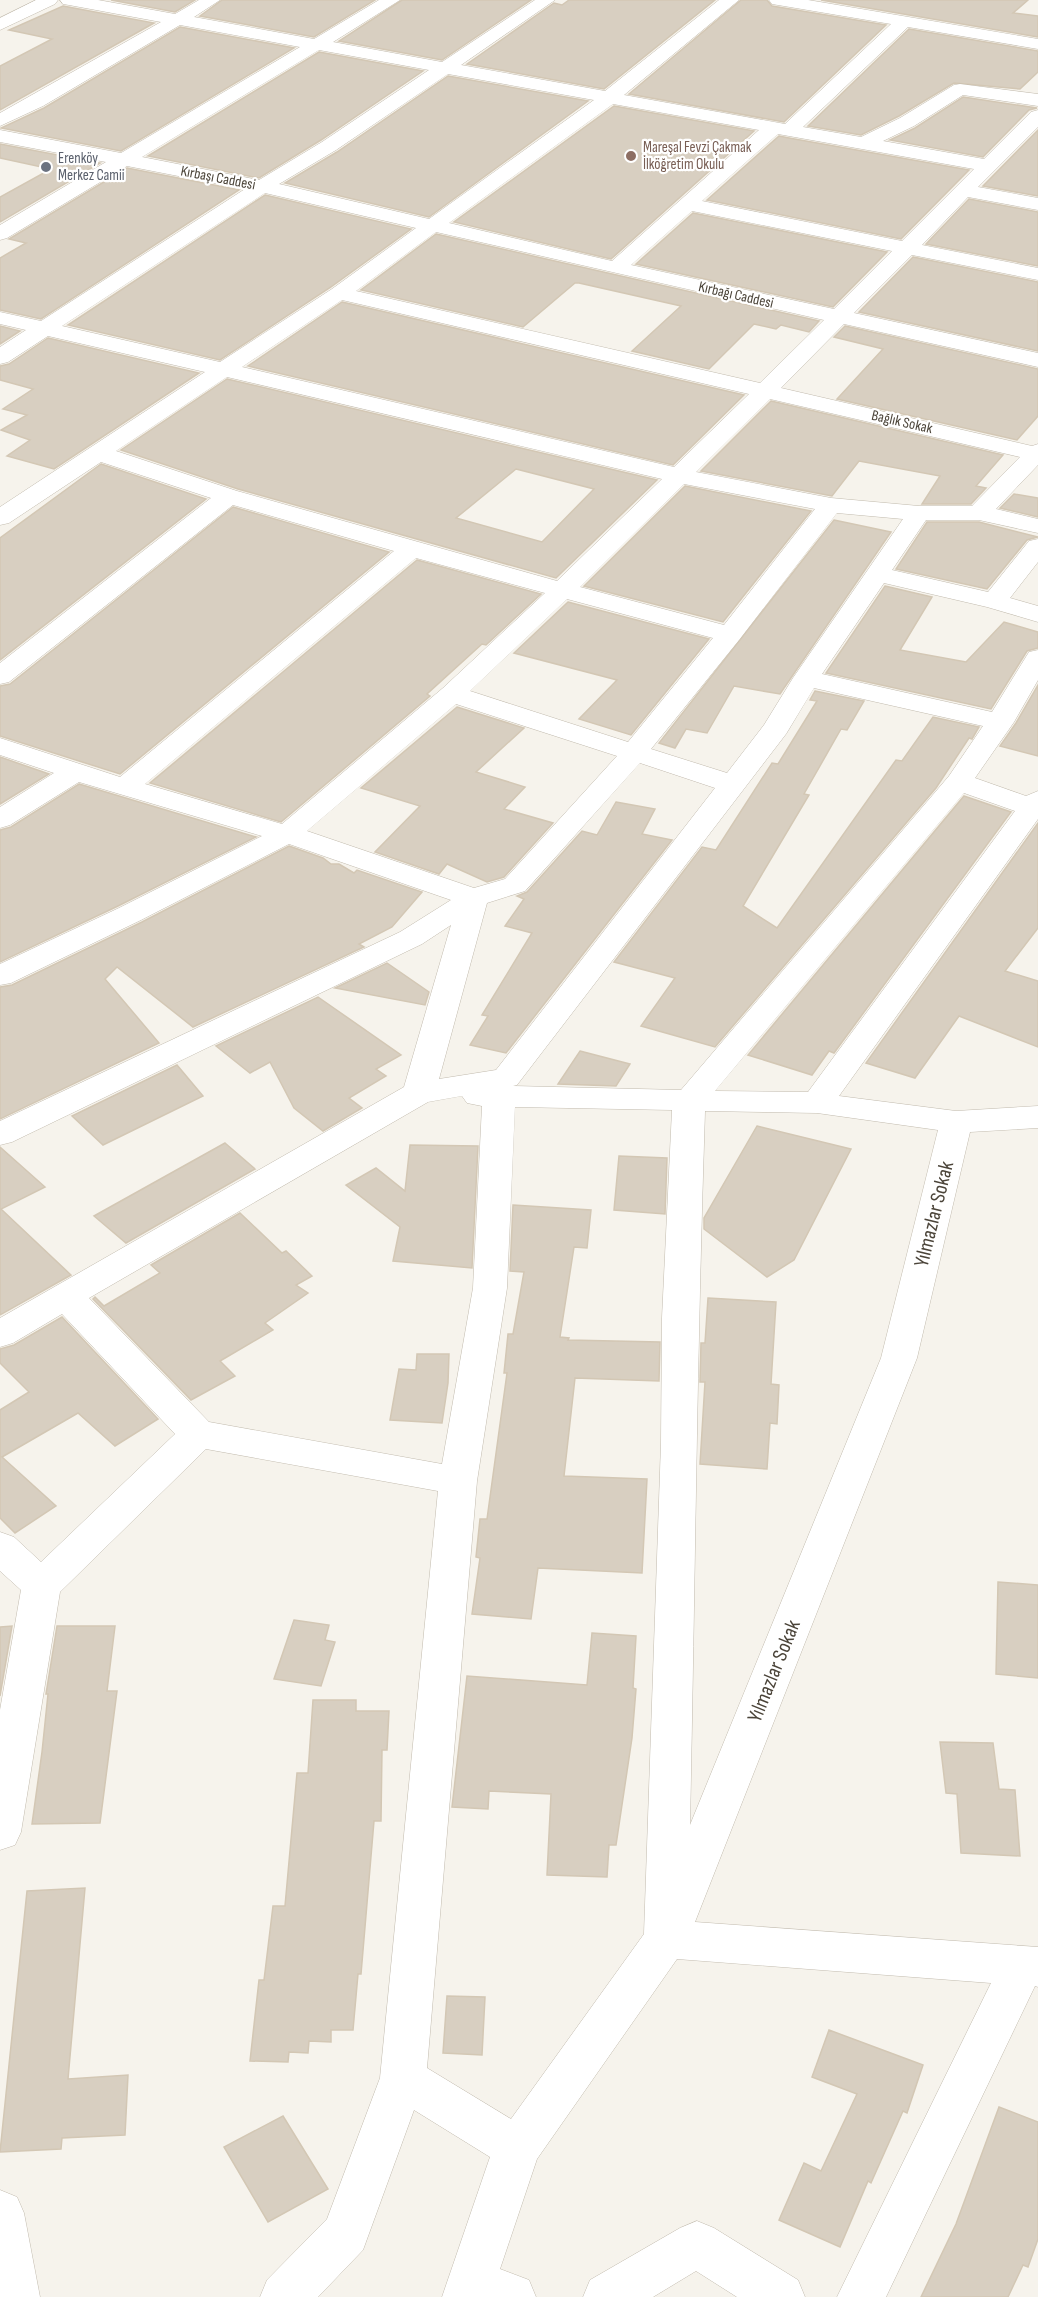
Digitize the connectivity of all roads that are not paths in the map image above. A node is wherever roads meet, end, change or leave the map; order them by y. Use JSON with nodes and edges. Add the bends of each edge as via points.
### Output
{"nodes":[{"id":1,"x":49,"y":0,"type":"edge"},
{"id":2,"x":69,"y":0,"type":"edge"},
{"id":3,"x":211,"y":0,"type":"edge"},
{"id":4,"x":391,"y":0,"type":"edge"},
{"id":5,"x":546,"y":0,"type":"edge"},
{"id":6,"x":730,"y":0,"type":"edge"},
{"id":7,"x":778,"y":0,"type":"edge"},
{"id":8,"x":175,"y":20,"type":"junction"},
{"id":9,"x":905,"y":21,"type":"junction"},
{"id":10,"x":0,"y":25,"type":"edge"},
{"id":11,"x":1038,"y":44,"type":"edge"},
{"id":12,"x":314,"y":45,"type":"junction"},
{"id":13,"x":442,"y":68,"type":"junction"},
{"id":14,"x":610,"y":97,"type":"junction"},
{"id":15,"x":1038,"y":100,"type":"edge"},
{"id":16,"x":1038,"y":116,"type":"edge"},
{"id":17,"x":0,"y":120,"type":"edge"},
{"id":18,"x":781,"y":129,"type":"junction"},
{"id":19,"x":0,"y":136,"type":"edge"},
{"id":20,"x":864,"y":143,"type":"junction"},
{"id":21,"x":123,"y":159,"type":"junction"},
{"id":22,"x":989,"y":166,"type":"junction"},
{"id":23,"x":262,"y":186,"type":"junction"},
{"id":24,"x":965,"y":191,"type":"junction"},
{"id":25,"x":686,"y":204,"type":"junction"},
{"id":26,"x":1038,"y":204,"type":"edge"},
{"id":27,"x":435,"y":225,"type":"junction"},
{"id":28,"x":0,"y":234,"type":"edge"},
{"id":29,"x":908,"y":248,"type":"junction"},
{"id":30,"x":616,"y":268,"type":"junction"},
{"id":31,"x":1038,"y":274,"type":"edge"},
{"id":32,"x":339,"y":293,"type":"junction"},
{"id":33,"x":0,"y":318,"type":"edge"},
{"id":34,"x":838,"y":318,"type":"junction"},
{"id":35,"x":43,"y":328,"type":"junction"},
{"id":36,"x":0,"y":357,"type":"edge"},
{"id":37,"x":1038,"y":360,"type":"edge"},
{"id":38,"x":223,"y":371,"type":"junction"},
{"id":39,"x":766,"y":390,"type":"junction"},
{"id":40,"x":98,"y":453,"type":"junction"},
{"id":41,"x":1037,"y":453,"type":"edge"},
{"id":42,"x":680,"y":476,"type":"junction"},
{"id":43,"x":229,"y":496,"type":"junction"},
{"id":44,"x":831,"y":505,"type":"junction"},
{"id":45,"x":919,"y":513,"type":"junction"},
{"id":46,"x":979,"y":513,"type":"junction"},
{"id":47,"x":0,"y":518,"type":"edge"},
{"id":48,"x":1038,"y":526,"type":"edge"},
{"id":49,"x":1038,"y":546,"type":"edge"},
{"id":50,"x":412,"y":549,"type":"junction"},
{"id":51,"x":877,"y":574,"type":"junction"},
{"id":52,"x":562,"y":590,"type":"junction"},
{"id":53,"x":994,"y":601,"type":"junction"},
{"id":54,"x":1038,"y":614,"type":"edge"},
{"id":55,"x":730,"y":635,"type":"junction"},
{"id":56,"x":1038,"y":658,"type":"edge"},
{"id":57,"x":0,"y":676,"type":"edge"},
{"id":58,"x":806,"y":678,"type":"junction"},
{"id":59,"x":452,"y":694,"type":"junction"},
{"id":60,"x":1000,"y":722,"type":"junction"},
{"id":61,"x":0,"y":746,"type":"edge"},
{"id":62,"x":634,"y":753,"type":"junction"},
{"id":63,"x":76,"y":772,"type":"junction"},
{"id":64,"x":959,"y":782,"type":"junction"},
{"id":65,"x":732,"y":784,"type":"junction"},
{"id":66,"x":124,"y":787,"type":"junction"},
{"id":67,"x":1036,"y":805,"type":"edge"},
{"id":68,"x":0,"y":819,"type":"edge"},
{"id":69,"x":287,"y":834,"type":"junction"},
{"id":70,"x":474,"y":898,"type":"junction"},
{"id":71,"x":0,"y":976,"type":"edge"},
{"id":72,"x":419,"y":1093,"type":"junction"},
{"id":73,"x":499,"y":1097,"type":"junction"},
{"id":74,"x":689,"y":1101,"type":"junction"},
{"id":75,"x":817,"y":1103,"type":"junction"},
{"id":76,"x":1038,"y":1117,"type":"edge"},
{"id":77,"x":956,"y":1122,"type":"junction"},
{"id":78,"x":0,"y":1134,"type":"edge"},
{"id":79,"x":66,"y":1296,"type":"junction"},
{"id":80,"x":0,"y":1334,"type":"edge"},
{"id":81,"x":198,"y":1434,"type":"junction"},
{"id":82,"x":458,"y":1481,"type":"junction"},
{"id":83,"x":0,"y":1547,"type":"edge"},
{"id":84,"x":41,"y":1586,"type":"junction"},
{"id":85,"x":0,"y":1832,"type":"edge"},
{"id":86,"x":666,"y":1939,"type":"junction"},
{"id":87,"x":1030,"y":1966,"type":"edge"},
{"id":88,"x":403,"y":2078,"type":"junction"},
{"id":89,"x":517,"y":2148,"type":"junction"},
{"id":90,"x":0,"y":2214,"type":"edge"},
{"id":91,"x":483,"y":2293,"type":"edge"},
{"id":92,"x":16,"y":2297,"type":"edge"},
{"id":93,"x":284,"y":2297,"type":"edge"},
{"id":94,"x":607,"y":2297,"type":"edge"},
{"id":95,"x":782,"y":2297,"type":"edge"},
{"id":96,"x":861,"y":2297,"type":"edge"}],
"edges":[{"from":1,"to":10,"type":"street"},
{"from":2,"to":8,"type":"street"},
{"from":3,"to":8,"type":"street"},
{"from":4,"to":12,"type":"street"},
{"from":5,"to":13,"type":"street"},
{"from":6,"to":14,"type":"street"},
{"from":7,"to":9,"type":"street"},
{"from":8,"to":12,"type":"street"},
{"from":8,"to":17,"type":"street"},
{"from":9,"to":11,"type":"street"},
{"from":9,"to":18,"type":"street"},
{"from":12,"to":13,"type":"street"},
{"from":12,"to":21,"type":"street"},
{"from":13,"to":14,"type":"street"},
{"from":13,"to":23,"type":"street","via":[[329,146]]},
{"from":14,"to":18,"type":"street"},
{"from":14,"to":27,"type":"street"},
{"from":15,"to":20,"type":"street","via":[[960,88],[907,122]]},
{"from":16,"to":22,"type":"street","via":[[1020,145]]},
{"from":18,"to":20,"type":"street"},
{"from":18,"to":25,"type":"street"},
{"from":19,"to":21,"type":"street","name":"Kırbaşı Caddesi"},
{"from":20,"to":22,"type":"street"},
{"from":21,"to":23,"type":"street","name":"Kırbaşı Caddesi"},
{"from":21,"to":28,"type":"street"},
{"from":22,"to":24,"type":"street"},
{"from":23,"to":27,"type":"street","name":"Kırbaşı Caddesi"},
{"from":23,"to":35,"type":"street"},
{"from":24,"to":26,"type":"street"},
{"from":24,"to":29,"type":"street"},
{"from":25,"to":29,"type":"street"},
{"from":25,"to":30,"type":"street"},
{"from":27,"to":30,"type":"street","name":"Kırbağı Caddesi"},
{"from":27,"to":32,"type":"street"},
{"from":29,"to":31,"type":"street"},
{"from":29,"to":34,"type":"street"},
{"from":30,"to":34,"type":"street","name":"Kırbağı Caddesi"},
{"from":32,"to":38,"type":"street"},
{"from":32,"to":39,"type":"street","name":"Bağlık Sokak"},
{"from":33,"to":35,"type":"street"},
{"from":34,"to":37,"type":"street","name":"Kırbağı Caddesi"},
{"from":34,"to":39,"type":"street"},
{"from":35,"to":36,"type":"street"},
{"from":35,"to":38,"type":"street"},
{"from":38,"to":40,"type":"street"},
{"from":38,"to":42,"type":"street"},
{"from":39,"to":41,"type":"street","name":"Bağlık Sokak"},
{"from":39,"to":42,"type":"street"},
{"from":40,"to":43,"type":"street"},
{"from":40,"to":47,"type":"street"},
{"from":41,"to":46,"type":"street"},
{"from":42,"to":44,"type":"street"},
{"from":42,"to":52,"type":"street"},
{"from":43,"to":50,"type":"street"},
{"from":43,"to":57,"type":"street"},
{"from":44,"to":45,"type":"street"},
{"from":44,"to":55,"type":"street"},
{"from":45,"to":46,"type":"street"},
{"from":45,"to":51,"type":"street"},
{"from":46,"to":48,"type":"street"},
{"from":49,"to":53,"type":"street"},
{"from":50,"to":52,"type":"street"},
{"from":50,"to":66,"type":"street"},
{"from":51,"to":53,"type":"street"},
{"from":51,"to":58,"type":"street"},
{"from":52,"to":55,"type":"street"},
{"from":52,"to":59,"type":"street"},
{"from":53,"to":54,"type":"street"},
{"from":55,"to":62,"type":"street"},
{"from":56,"to":60,"type":"street"},
{"from":58,"to":60,"type":"street"},
{"from":58,"to":65,"type":"street","via":[[776,728]]},
{"from":59,"to":62,"type":"street"},
{"from":59,"to":69,"type":"street"},
{"from":60,"to":64,"type":"street"},
{"from":61,"to":63,"type":"street"},
{"from":62,"to":65,"type":"street"},
{"from":62,"to":70,"type":"street","via":[[515,885]]},
{"from":63,"to":66,"type":"street"},
{"from":63,"to":68,"type":"street"},
{"from":64,"to":67,"type":"street"},
{"from":64,"to":74,"type":"street"},
{"from":65,"to":72,"type":"street","via":[[506,1078]]},
{"from":66,"to":69,"type":"street"},
{"from":67,"to":75,"type":"street"},
{"from":69,"to":70,"type":"street"},
{"from":69,"to":71,"type":"street"},
{"from":70,"to":72,"type":"street"},
{"from":70,"to":78,"type":"street","via":[[411,938]]},
{"from":72,"to":73,"type":"street"},
{"from":72,"to":79,"type":"street"},
{"from":73,"to":74,"type":"street"},
{"from":73,"to":82,"type":"street","via":[[490,1288]]},
{"from":74,"to":75,"type":"street"},
{"from":74,"to":86,"type":"street","via":[[680,1318]]},
{"from":75,"to":77,"type":"street"},
{"from":76,"to":77,"type":"street"},
{"from":77,"to":86,"type":"street","name":"Yılmazlar Sokak","via":[[899,1359]]},
{"from":79,"to":80,"type":"street"},
{"from":79,"to":81,"type":"street"},
{"from":81,"to":82,"type":"street"},
{"from":81,"to":84,"type":"street"},
{"from":82,"to":88,"type":"street"},
{"from":83,"to":84,"type":"street"},
{"from":84,"to":85,"type":"street"},
{"from":86,"to":87,"type":"street"},
{"from":86,"to":89,"type":"street","name":"Yılmazlar Sokak"},
{"from":87,"to":96,"type":"street"},
{"from":88,"to":89,"type":"street"},
{"from":88,"to":93,"type":"street","via":[[346,2234]]},
{"from":89,"to":91,"type":"street","name":"Yılmazlar Sokak"},
{"from":90,"to":92,"type":"street"},
{"from":94,"to":95,"type":"street","via":[[697,2244]]}]}
